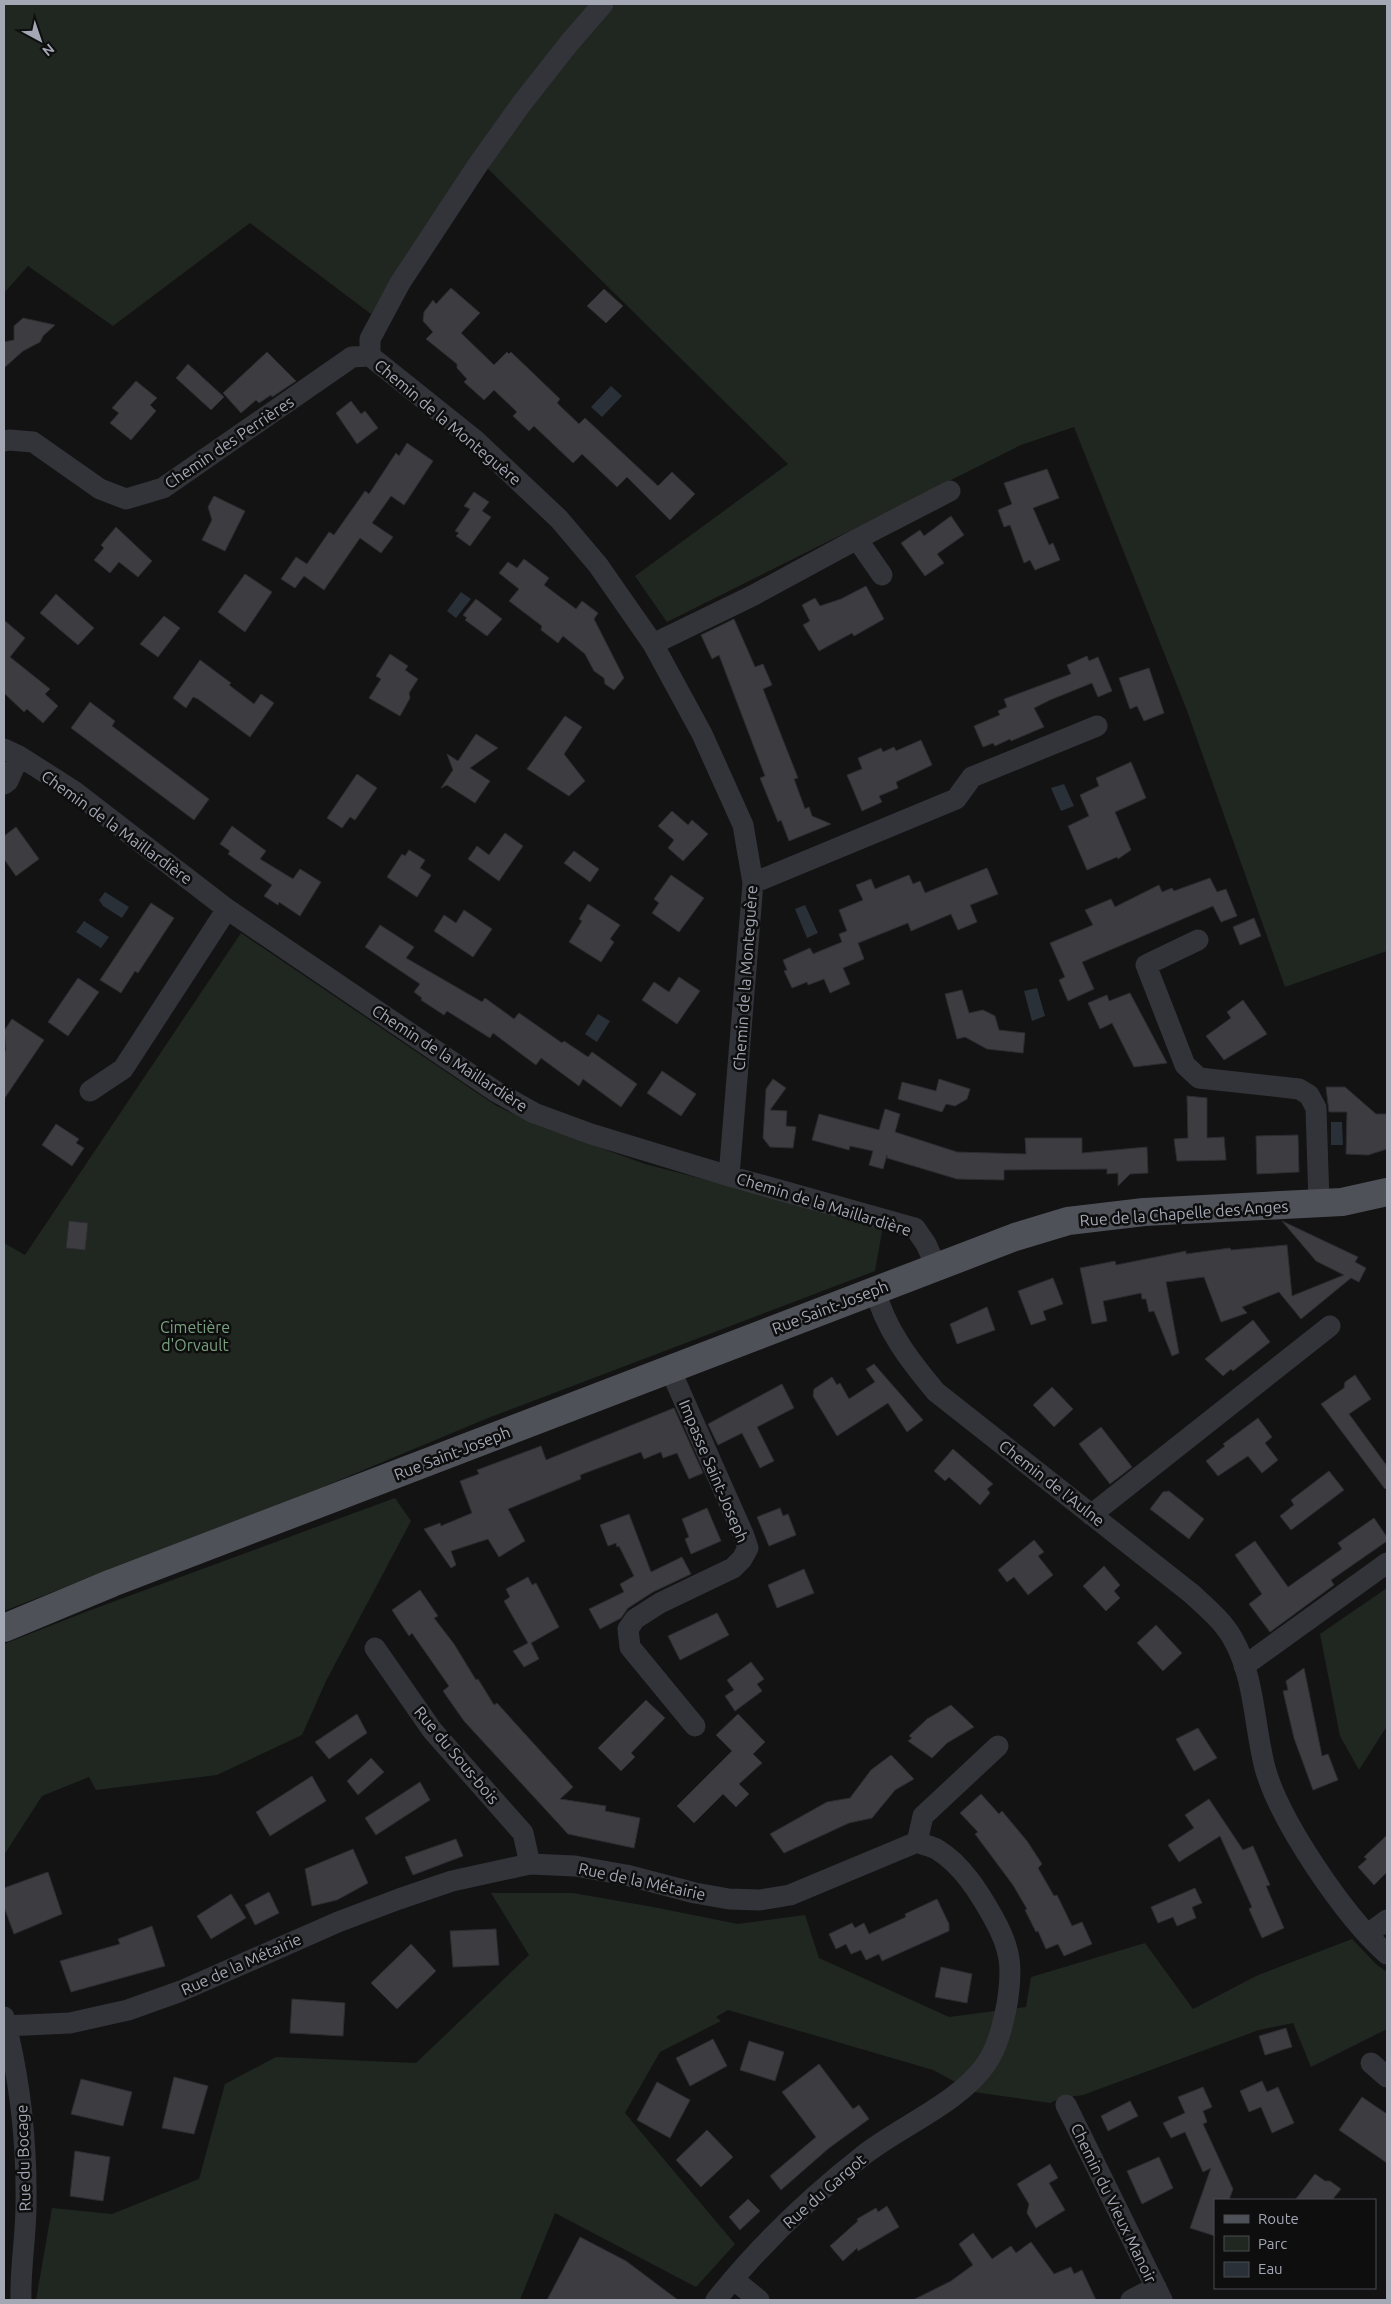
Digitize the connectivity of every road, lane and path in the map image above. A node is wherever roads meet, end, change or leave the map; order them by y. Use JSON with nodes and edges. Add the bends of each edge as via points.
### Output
{"nodes":[{"id":1,"x":603,"y":4,"type":"edge"},
{"id":2,"x":370,"y":356,"type":"junction"},
{"id":3,"x":4,"y":441,"type":"edge"},
{"id":4,"x":950,"y":491,"type":"dead end"},
{"id":5,"x":857,"y":539,"type":"junction"},
{"id":6,"x":882,"y":575,"type":"dead end"},
{"id":7,"x":653,"y":644,"type":"junction"},
{"id":8,"x":1097,"y":726,"type":"dead end"},
{"id":9,"x":11,"y":752,"type":"edge"},
{"id":10,"x":4,"y":784,"type":"edge"},
{"id":11,"x":753,"y":883,"type":"junction"},
{"id":12,"x":228,"y":909,"type":"junction"},
{"id":13,"x":1198,"y":940,"type":"dead end"},
{"id":14,"x":90,"y":1092,"type":"dead end"},
{"id":15,"x":729,"y":1176,"type":"junction"},
{"id":16,"x":1387,"y":1192,"type":"edge"},
{"id":17,"x":1319,"y":1204,"type":"junction"},
{"id":18,"x":936,"y":1266,"type":"junction"},
{"id":19,"x":900,"y":1280,"type":"joint"},
{"id":20,"x":875,"y":1289,"type":"junction"},
{"id":21,"x":1330,"y":1326,"type":"dead end"},
{"id":22,"x":670,"y":1369,"type":"junction"},
{"id":23,"x":1091,"y":1514,"type":"junction"},
{"id":24,"x":1387,"y":1563,"type":"edge"},
{"id":25,"x":4,"y":1628,"type":"edge"},
{"id":26,"x":375,"y":1648,"type":"dead end"},
{"id":27,"x":1244,"y":1666,"type":"junction"},
{"id":28,"x":694,"y":1726,"type":"dead end"},
{"id":29,"x":998,"y":1746,"type":"dead end"},
{"id":30,"x":917,"y":1842,"type":"junction"},
{"id":31,"x":530,"y":1864,"type":"junction"},
{"id":32,"x":1387,"y":1920,"type":"edge"},
{"id":33,"x":1368,"y":1934,"type":"junction"},
{"id":34,"x":1387,"y":1954,"type":"edge"},
{"id":35,"x":4,"y":2023,"type":"edge"},
{"id":36,"x":1371,"y":2063,"type":"dead end"},
{"id":37,"x":1387,"y":2077,"type":"edge"},
{"id":38,"x":1066,"y":2105,"type":"dead end"},
{"id":39,"x":733,"y":2279,"type":"junction"},
{"id":40,"x":1159,"y":2294,"type":"edge"},
{"id":41,"x":21,"y":2300,"type":"edge"},
{"id":42,"x":716,"y":2300,"type":"edge"},
{"id":43,"x":759,"y":2300,"type":"edge"},
{"id":44,"x":1131,"y":2300,"type":"edge"}],
"edges":[{"from":1,"to":2,"type":"street","name":"Chemin de la Monteguère","via":[[522,103],[477,166],[405,275],[370,339]]},
{"from":2,"to":3,"type":"street","name":"Chemin des Perrières","via":[[352,357],[163,488],[126,499],[100,489],[33,442]]},
{"from":2,"to":7,"type":"street","name":"Chemin de la Monteguère","via":[[475,440],[559,519],[598,565]]},
{"from":4,"to":5,"type":"street"},
{"from":5,"to":6,"type":"street"},
{"from":5,"to":7,"type":"street","via":[[754,595]]},
{"from":7,"to":11,"type":"street","name":"Chemin de la Monteguère","via":[[702,734],[743,825]]},
{"from":8,"to":11,"type":"street","via":[[972,777],[956,799]]},
{"from":9,"to":10,"type":"street","via":[[8,781]]},
{"from":9,"to":12,"type":"street","name":"Chemin de la Maillardière","via":[[74,790]]},
{"from":11,"to":15,"type":"street","name":"Chemin de la Monteguère"},
{"from":12,"to":14,"type":"street","via":[[123,1069]]},
{"from":12,"to":15,"type":"street","name":"Chemin de la Maillardière","via":[[495,1091],[534,1113]]},
{"from":13,"to":17,"type":"street","via":[[1146,966],[1185,1065],[1199,1078],[1299,1090],[1310,1096],[1316,1108]]},
{"from":15,"to":18,"type":"street","name":"Chemin de la Maillardière","via":[[915,1228]]},
{"from":16,"to":17,"type":"main road","name":"Rue de la Chapelle des Anges"},
{"from":17,"to":18,"type":"main road","name":"Rue de la Chapelle des Anges","via":[[1144,1212],[1068,1221]]},
{"from":18,"to":19,"type":"main road","name":"Rue de la Chapelle des Anges"},
{"from":19,"to":20,"type":"main road","name":"Rue Saint-Joseph"},
{"from":20,"to":22,"type":"main road","name":"Rue Saint-Joseph"},
{"from":20,"to":23,"type":"street","name":"Chemin de l'Aulne","via":[[890,1329],[911,1363],[936,1392]]},
{"from":21,"to":23,"type":"street"},
{"from":22,"to":25,"type":"main road","name":"Rue Saint-Joseph","via":[[112,1583]]},
{"from":22,"to":28,"type":"street","name":"Impasse Saint-Joseph","via":[[748,1548],[733,1568],[660,1603],[635,1619],[628,1629],[630,1647]]},
{"from":23,"to":27,"type":"street","name":"Chemin de l'Aulne","via":[[1217,1617],[1233,1639]]},
{"from":24,"to":27,"type":"street"},
{"from":26,"to":31,"type":"street","name":"Rue du Sous-bois","via":[[432,1730],[523,1834]]},
{"from":27,"to":33,"type":"street","name":"Chemin de l'Aulne","via":[[1265,1768],[1276,1795],[1319,1872]]},
{"from":29,"to":30,"type":"street","via":[[923,1816]]},
{"from":30,"to":31,"type":"street","name":"Rue de la Métairie","via":[[790,1895],[760,1900],[695,1893],[575,1866]]},
{"from":30,"to":39,"type":"street","name":"Rue du Gargot","via":[[937,1850],[962,1869],[1004,1938],[1012,1976],[998,2041],[986,2064],[969,2083],[866,2154],[794,2216]]},
{"from":31,"to":35,"type":"street","name":"Rue de la Métairie","via":[[452,1881],[399,1899],[338,1922],[181,1991],[128,2010],[70,2023]]},
{"from":32,"to":33,"type":"street"},
{"from":33,"to":34,"type":"street","name":"Chemin de l'Aulne"},
{"from":35,"to":41,"type":"street","name":"Rue du Bocage","via":[[20,2094],[26,2153]]},
{"from":36,"to":37,"type":"street"},
{"from":38,"to":40,"type":"street","name":"Chemin du Vieux Manoir"},
{"from":39,"to":42,"type":"street","name":"Rue du Gargot"},
{"from":39,"to":43,"type":"street"},
{"from":40,"to":44,"type":"street"}]}
